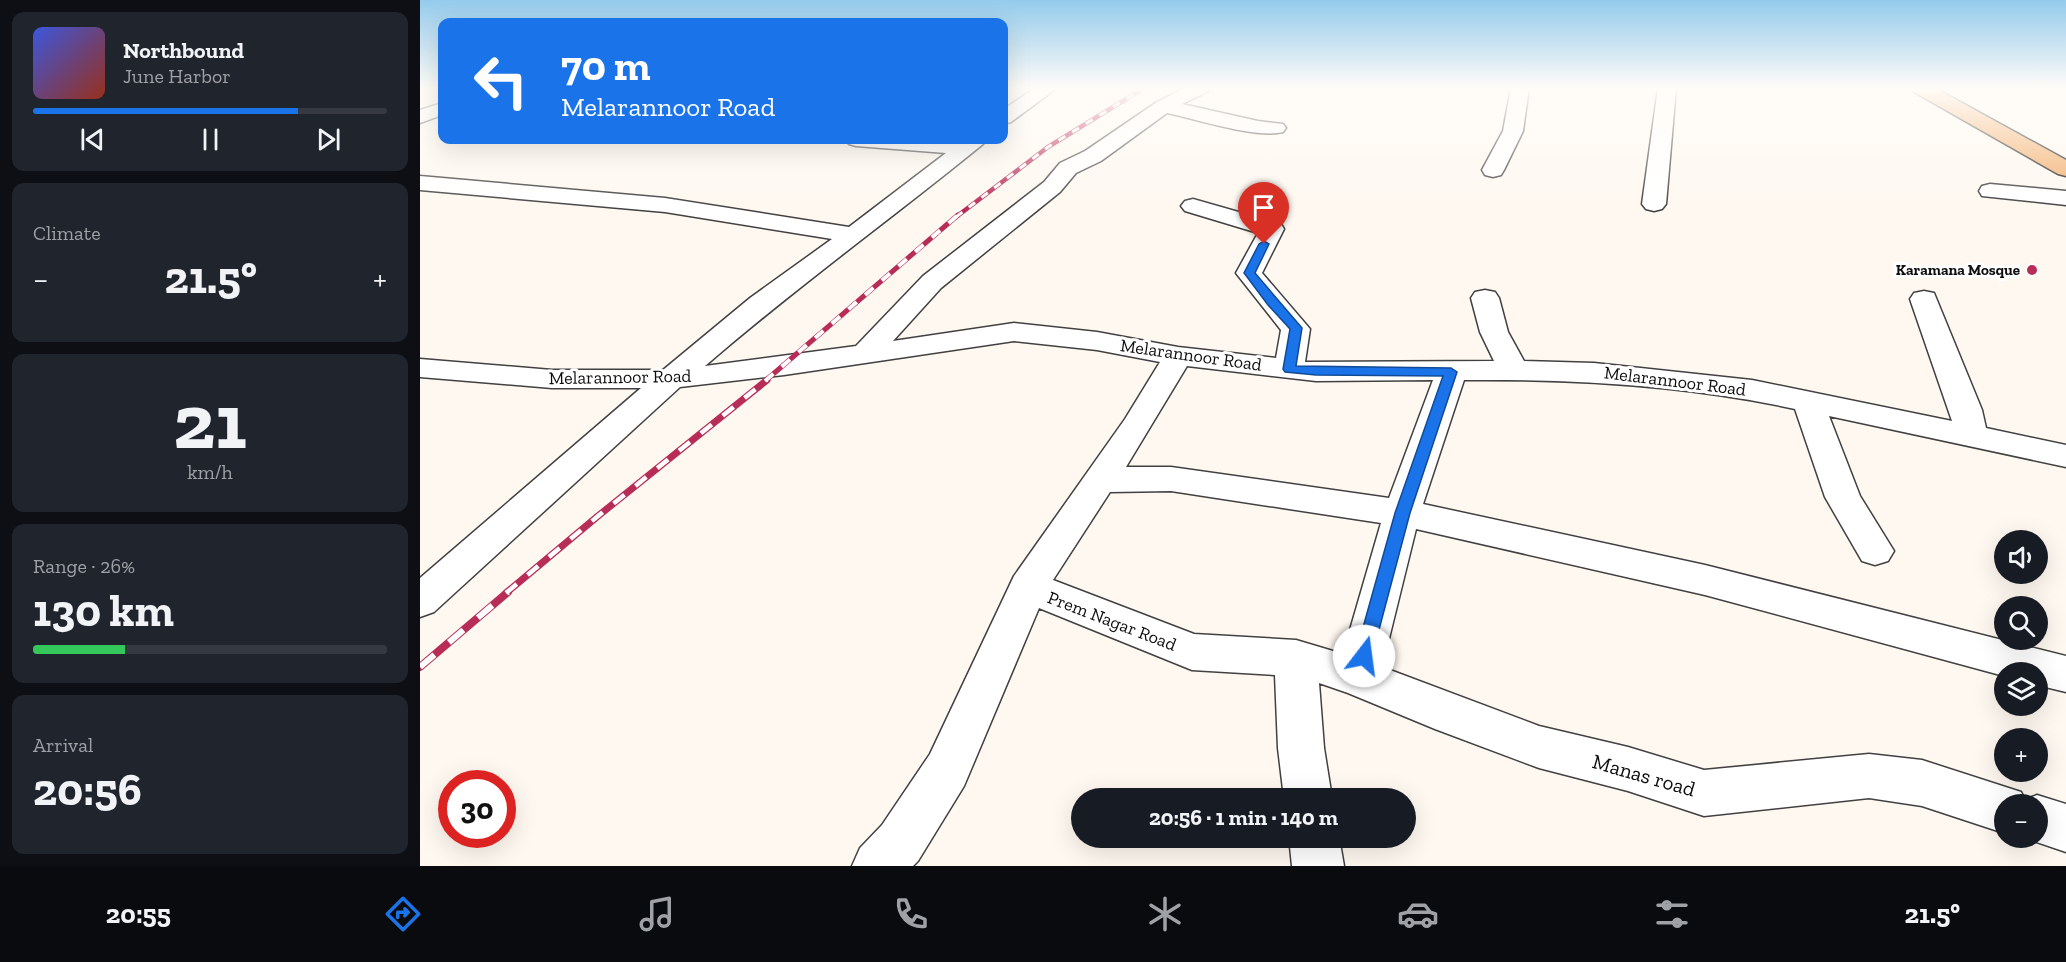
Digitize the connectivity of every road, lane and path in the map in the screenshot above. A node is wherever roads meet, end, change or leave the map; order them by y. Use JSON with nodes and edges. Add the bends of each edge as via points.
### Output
{"nodes":[{"id":1,"x":1132,"y":128,"type":"edge"},
{"id":2,"x":1513,"y":128,"type":"edge"},
{"id":3,"x":1662,"y":128,"type":"edge"},
{"id":4,"x":1994,"y":128,"type":"edge"},
{"id":5,"x":971,"y":144,"type":"edge"},
{"id":6,"x":2066,"y":169,"type":"edge"},
{"id":7,"x":1493,"y":170,"type":"dead end"},
{"id":8,"x":420,"y":183,"type":"edge"},
{"id":9,"x":1990,"y":191,"type":"dead end"},
{"id":10,"x":2066,"y":198,"type":"edge"},
{"id":11,"x":1654,"y":204,"type":"dead end"},
{"id":12,"x":1193,"y":206,"type":"dead end"},
{"id":13,"x":854,"y":235,"type":"junction"},
{"id":14,"x":1485,"y":298,"type":"dead end"},
{"id":15,"x":1924,"y":299,"type":"dead end"},
{"id":16,"x":866,"y":353,"type":"junction"},
{"id":17,"x":1178,"y":356,"type":"junction"},
{"id":18,"x":420,"y":368,"type":"edge"},
{"id":19,"x":1289,"y":369,"type":"junction"},
{"id":20,"x":1513,"y":370,"type":"junction"},
{"id":21,"x":1451,"y":372,"type":"junction"},
{"id":22,"x":670,"y":380,"type":"junction"},
{"id":23,"x":1808,"y":402,"type":"junction"},
{"id":24,"x":1972,"y":436,"type":"junction"},
{"id":25,"x":2066,"y":456,"type":"edge"},
{"id":26,"x":1101,"y":480,"type":"junction"},
{"id":27,"x":1402,"y":513,"type":"junction"},
{"id":28,"x":1875,"y":551,"type":"dead end"},
{"id":29,"x":1028,"y":587,"type":"junction"},
{"id":30,"x":420,"y":601,"type":"edge"},
{"id":31,"x":1296,"y":658,"type":"junction"},
{"id":32,"x":2066,"y":674,"type":"edge"},
{"id":33,"x":1358,"y":677,"type":"junction"},
{"id":34,"x":1307,"y":788,"type":"edge"},
{"id":35,"x":1994,"y":806,"type":"edge"},
{"id":36,"x":2048,"y":822,"type":"edge"},
{"id":37,"x":2066,"y":828,"type":"edge"},
{"id":38,"x":1316,"y":848,"type":"edge"},
{"id":39,"x":878,"y":866,"type":"edge"},
{"id":40,"x":1318,"y":866,"type":"edge"}],
"edges":[{"from":1,"to":16,"type":"street","via":[[1068,168],[1052,187],[932,282]]},
{"from":2,"to":7,"type":"street"},
{"from":3,"to":11,"type":"street"},
{"from":4,"to":6,"type":"main road"},
{"from":5,"to":13,"type":"street"},
{"from":8,"to":13,"type":"street","via":[[495,193],[638,202]]},
{"from":9,"to":10,"type":"street"},
{"from":12,"to":19,"type":"street","via":[[1272,229],[1249,273],[1296,328]]},
{"from":13,"to":22,"type":"street","via":[[760,304]]},
{"from":14,"to":20,"type":"street","via":[[1494,332]]},
{"from":15,"to":24,"type":"street"},
{"from":16,"to":17,"type":"street","name":"Melarannoor Road","via":[[1014,332],[1097,341]]},
{"from":16,"to":22,"type":"street","name":"Melarannoor Road"},
{"from":17,"to":19,"type":"street","name":"Melarannoor Road"},
{"from":17,"to":26,"type":"street","name":"Prem Nagar Road"},
{"from":18,"to":22,"type":"street","name":"Melarannoor Road","via":[[552,379]]},
{"from":19,"to":21,"type":"street","name":"Melarannoor Road"},
{"from":20,"to":21,"type":"street","name":"Melarannoor Road"},
{"from":20,"to":23,"type":"street","name":"Melarannoor Road","via":[[1594,372],[1752,390]]},
{"from":21,"to":27,"type":"street"},
{"from":22,"to":30,"type":"street"},
{"from":23,"to":24,"type":"street","name":"Melarannoor Road"},
{"from":23,"to":28,"type":"street","via":[[1843,497]]},
{"from":24,"to":25,"type":"street","name":"Melarannoor Road"},
{"from":26,"to":27,"type":"street","via":[[1171,479]]},
{"from":26,"to":29,"type":"street","name":"Prem Nagar Road"},
{"from":27,"to":32,"type":"street","via":[[1705,580]]},
{"from":27,"to":33,"type":"street"},
{"from":29,"to":31,"type":"street","name":"Prem Nagar Road","via":[[1192,652]]},
{"from":29,"to":39,"type":"street","via":[[946,770],[900,843]]},
{"from":31,"to":33,"type":"street","name":"Manas road"},
{"from":31,"to":34,"type":"street"},
{"from":33,"to":35,"type":"street","name":"Manas road","via":[[1539,747],[1704,793],[1869,776],[1922,783]]},
{"from":36,"to":37,"type":"street"},
{"from":38,"to":40,"type":"street"}]}
